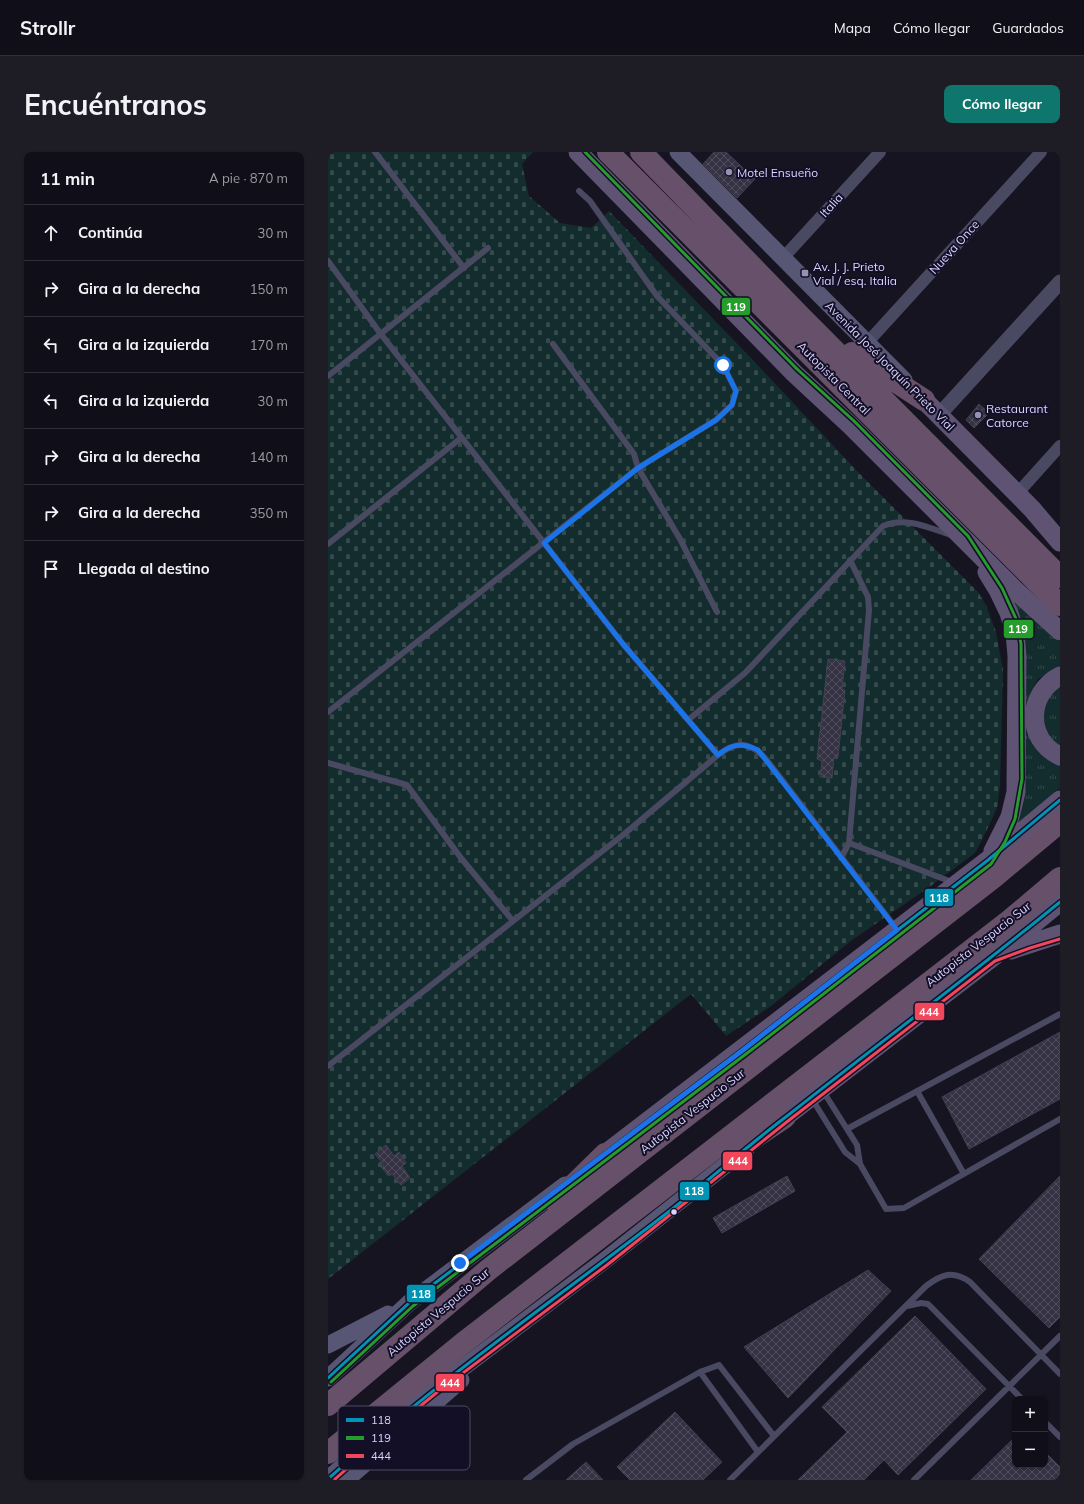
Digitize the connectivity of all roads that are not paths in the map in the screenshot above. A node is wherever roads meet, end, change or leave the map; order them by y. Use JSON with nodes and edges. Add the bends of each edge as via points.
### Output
{"nodes":[{"id":1,"x":375,"y":152,"type":"edge"},
{"id":2,"x":578,"y":152,"type":"edge"},
{"id":3,"x":608,"y":152,"type":"edge"},
{"id":4,"x":641,"y":152,"type":"edge"},
{"id":5,"x":678,"y":152,"type":"edge"},
{"id":6,"x":880,"y":152,"type":"edge"},
{"id":7,"x":1041,"y":152,"type":"edge"},
{"id":8,"x":579,"y":191,"type":"dead end"},
{"id":9,"x":488,"y":248,"type":"dead end"},
{"id":10,"x":783,"y":258,"type":"junction"},
{"id":11,"x":328,"y":261,"type":"edge"},
{"id":12,"x":464,"y":268,"type":"junction"},
{"id":13,"x":1060,"y":282,"type":"edge"},
{"id":14,"x":801,"y":317,"type":"junction"},
{"id":15,"x":380,"y":333,"type":"junction"},
{"id":16,"x":867,"y":343,"type":"junction"},
{"id":17,"x":553,"y":344,"type":"dead end"},
{"id":18,"x":328,"y":376,"type":"edge"},
{"id":19,"x":932,"y":407,"type":"junction"},
{"id":20,"x":461,"y":438,"type":"junction"},
{"id":21,"x":1060,"y":446,"type":"edge"},
{"id":22,"x":638,"y":468,"type":"junction"},
{"id":23,"x":1017,"y":494,"type":"junction"},
{"id":24,"x":1057,"y":536,"type":"edge"},
{"id":25,"x":964,"y":540,"type":"junction"},
{"id":26,"x":544,"y":543,"type":"junction"},
{"id":27,"x":328,"y":544,"type":"edge"},
{"id":28,"x":850,"y":560,"type":"junction"},
{"id":29,"x":1060,"y":577,"type":"edge"},
{"id":30,"x":1060,"y":605,"type":"edge"},
{"id":31,"x":717,"y":612,"type":"dead end"},
{"id":32,"x":1060,"y":631,"type":"edge"},
{"id":33,"x":1060,"y":676,"type":"edge"},
{"id":34,"x":328,"y":712,"type":"edge"},
{"id":35,"x":688,"y":720,"type":"junction"},
{"id":36,"x":718,"y":755,"type":"junction"},
{"id":37,"x":1060,"y":756,"type":"edge"},
{"id":38,"x":328,"y":764,"type":"edge"},
{"id":39,"x":1060,"y":800,"type":"edge"},
{"id":40,"x":1060,"y":822,"type":"edge"},
{"id":41,"x":849,"y":843,"type":"junction"},
{"id":42,"x":841,"y":858,"type":"junction"},
{"id":43,"x":988,"y":860,"type":"junction"},
{"id":44,"x":1060,"y":878,"type":"edge"},
{"id":45,"x":956,"y":884,"type":"junction"},
{"id":46,"x":1060,"y":902,"type":"edge"},
{"id":47,"x":513,"y":921,"type":"junction"},
{"id":48,"x":897,"y":930,"type":"junction"},
{"id":49,"x":1060,"y":934,"type":"edge"},
{"id":50,"x":993,"y":957,"type":"junction"},
{"id":51,"x":1060,"y":1014,"type":"edge"},
{"id":52,"x":328,"y":1066,"type":"edge"},
{"id":53,"x":917,"y":1091,"type":"junction"},
{"id":54,"x":816,"y":1093,"type":"junction"},
{"id":55,"x":785,"y":1117,"type":"junction"},
{"id":56,"x":1060,"y":1119,"type":"edge"},
{"id":57,"x":847,"y":1129,"type":"junction"},
{"id":58,"x":605,"y":1154,"type":"junction"},
{"id":59,"x":860,"y":1164,"type":"junction"},
{"id":60,"x":964,"y":1174,"type":"junction"},
{"id":61,"x":607,"y":1232,"type":"junction"},
{"id":62,"x":488,"y":1270,"type":"junction"},
{"id":63,"x":410,"y":1302,"type":"junction"},
{"id":64,"x":905,"y":1306,"type":"junction"},
{"id":65,"x":1060,"y":1336,"type":"edge"},
{"id":66,"x":496,"y":1343,"type":"junction"},
{"id":67,"x":328,"y":1345,"type":"edge"},
{"id":68,"x":1041,"y":1355,"type":"junction"},
{"id":69,"x":700,"y":1372,"type":"junction"},
{"id":70,"x":1060,"y":1374,"type":"edge"},
{"id":71,"x":328,"y":1378,"type":"edge"},
{"id":72,"x":1009,"y":1386,"type":"junction"},
{"id":73,"x":1019,"y":1396,"type":"edge"},
{"id":74,"x":328,"y":1404,"type":"edge"},
{"id":75,"x":386,"y":1406,"type":"edge"},
{"id":76,"x":412,"y":1406,"type":"edge"},
{"id":77,"x":432,"y":1406,"type":"edge"},
{"id":78,"x":1048,"y":1425,"type":"edge"},
{"id":79,"x":774,"y":1436,"type":"junction"},
{"id":80,"x":1060,"y":1438,"type":"edge"},
{"id":81,"x":338,"y":1445,"type":"edge"},
{"id":82,"x":758,"y":1452,"type":"junction"},
{"id":83,"x":328,"y":1453,"type":"edge"},
{"id":84,"x":338,"y":1470,"type":"edge"},
{"id":85,"x":358,"y":1470,"type":"edge"},
{"id":86,"x":328,"y":1479,"type":"edge"},
{"id":87,"x":346,"y":1480,"type":"edge"},
{"id":88,"x":526,"y":1480,"type":"edge"},
{"id":89,"x":730,"y":1480,"type":"edge"},
{"id":90,"x":914,"y":1480,"type":"edge"}],
"edges":[{"from":1,"to":12,"type":"lane"},
{"from":2,"to":25,"type":"main road","via":[[784,362]]},
{"from":3,"to":30,"type":"highway","name":"Autopista Central"},
{"from":4,"to":14,"type":"highway","name":"Autopista Central"},
{"from":5,"to":10,"type":"main road","name":"Avenida José Joaquín Prieto Vial"},
{"from":6,"to":10,"type":"street","name":"Italia"},
{"from":7,"to":16,"type":"street","name":"Nueva Once"},
{"from":8,"to":22,"type":"lane","via":[[590,201],[657,296],[723,365],[736,391],[732,405],[716,420]]},
{"from":9,"to":12,"type":"lane"},
{"from":10,"to":16,"type":"main road","name":"Avenida José Joaquín Prieto Vial"},
{"from":11,"to":15,"type":"lane"},
{"from":12,"to":15,"type":"lane"},
{"from":13,"to":19,"type":"street"},
{"from":14,"to":19,"type":"highway"},
{"from":14,"to":29,"type":"highway","name":"Autopista Central"},
{"from":15,"to":18,"type":"lane"},
{"from":15,"to":20,"type":"lane"},
{"from":16,"to":19,"type":"main road","name":"Avenida José Joaquín Prieto Vial"},
{"from":17,"to":22,"type":"lane","via":[[634,454]]},
{"from":19,"to":23,"type":"main road","name":"Avenida José Joaquín Prieto Vial"},
{"from":20,"to":26,"type":"lane"},
{"from":20,"to":27,"type":"lane"},
{"from":21,"to":23,"type":"street"},
{"from":22,"to":26,"type":"lane"},
{"from":22,"to":31,"type":"lane","via":[[680,539]]},
{"from":23,"to":24,"type":"main road","name":"Avenida José Joaquín Prieto Vial"},
{"from":25,"to":28,"type":"lane","via":[[918,524],[895,522],[880,529]]},
{"from":25,"to":32,"type":"main road"},
{"from":25,"to":43,"type":"main road","via":[[998,590],[1012,622],[1016,644],[1016,792],[1006,829]]},
{"from":26,"to":34,"type":"lane"},
{"from":26,"to":35,"type":"lane","via":[[623,644]]},
{"from":28,"to":35,"type":"lane","via":[[745,674]]},
{"from":28,"to":41,"type":"lane","via":[[868,597],[869,610]]},
{"from":33,"to":37,"type":"main road","via":[[1040,693],[1034,717],[1035,729],[1040,740]]},
{"from":35,"to":36,"type":"lane"},
{"from":36,"to":42,"type":"lane","via":[[728,747],[737,745],[748,745],[758,750]]},
{"from":36,"to":47,"type":"lane","via":[[623,835]]},
{"from":38,"to":47,"type":"lane","via":[[408,785],[461,858]]},
{"from":39,"to":43,"type":"main road"},
{"from":40,"to":62,"type":"highway","name":"Autopista Vespucio Sur","via":[[994,877]]},
{"from":41,"to":42,"type":"lane"},
{"from":41,"to":45,"type":"lane"},
{"from":42,"to":48,"type":"lane"},
{"from":43,"to":45,"type":"main road"},
{"from":44,"to":61,"type":"highway","name":"Autopista Vespucio Sur","via":[[1009,921]]},
{"from":45,"to":48,"type":"main road"},
{"from":46,"to":50,"type":"main road"},
{"from":47,"to":52,"type":"lane"},
{"from":48,"to":58,"type":"main road"},
{"from":49,"to":50,"type":"main road"},
{"from":50,"to":54,"type":"main road"},
{"from":51,"to":53,"type":"lane"},
{"from":53,"to":57,"type":"lane"},
{"from":53,"to":60,"type":"lane"},
{"from":54,"to":55,"type":"main road"},
{"from":54,"to":57,"type":"lane"},
{"from":54,"to":59,"type":"lane","via":[[845,1152]]},
{"from":55,"to":61,"type":"highway"},
{"from":55,"to":66,"type":"main road","via":[[668,1212]]},
{"from":56,"to":60,"type":"lane"},
{"from":57,"to":59,"type":"lane","via":[[857,1145]]},
{"from":58,"to":62,"type":"highway"},
{"from":58,"to":63,"type":"main road"},
{"from":59,"to":60,"type":"lane","via":[[886,1209],[904,1208]]},
{"from":61,"to":75,"type":"highway","name":"Autopista Vespucio Sur"},
{"from":62,"to":74,"type":"highway","name":"Autopista Vespucio Sur"},
{"from":63,"to":67,"type":"main road"},
{"from":63,"to":71,"type":"main road"},
{"from":64,"to":68,"type":"lane","via":[[939,1276],[952,1274],[963,1277]]},
{"from":64,"to":72,"type":"lane","via":[[928,1304]]},
{"from":64,"to":79,"type":"lane"},
{"from":65,"to":68,"type":"lane"},
{"from":66,"to":76,"type":"main road"},
{"from":66,"to":77,"type":"main road"},
{"from":68,"to":70,"type":"lane"},
{"from":68,"to":72,"type":"lane"},
{"from":69,"to":79,"type":"lane","via":[[719,1366]]},
{"from":69,"to":82,"type":"lane"},
{"from":69,"to":88,"type":"lane","via":[[573,1444]]},
{"from":72,"to":73,"type":"lane"},
{"from":72,"to":90,"type":"lane"},
{"from":78,"to":80,"type":"lane"},
{"from":79,"to":82,"type":"lane"},
{"from":81,"to":83,"type":"highway","name":"Autopista Vespucio Sur"},
{"from":82,"to":89,"type":"lane"},
{"from":84,"to":86,"type":"main road"},
{"from":85,"to":87,"type":"main road"}]}
